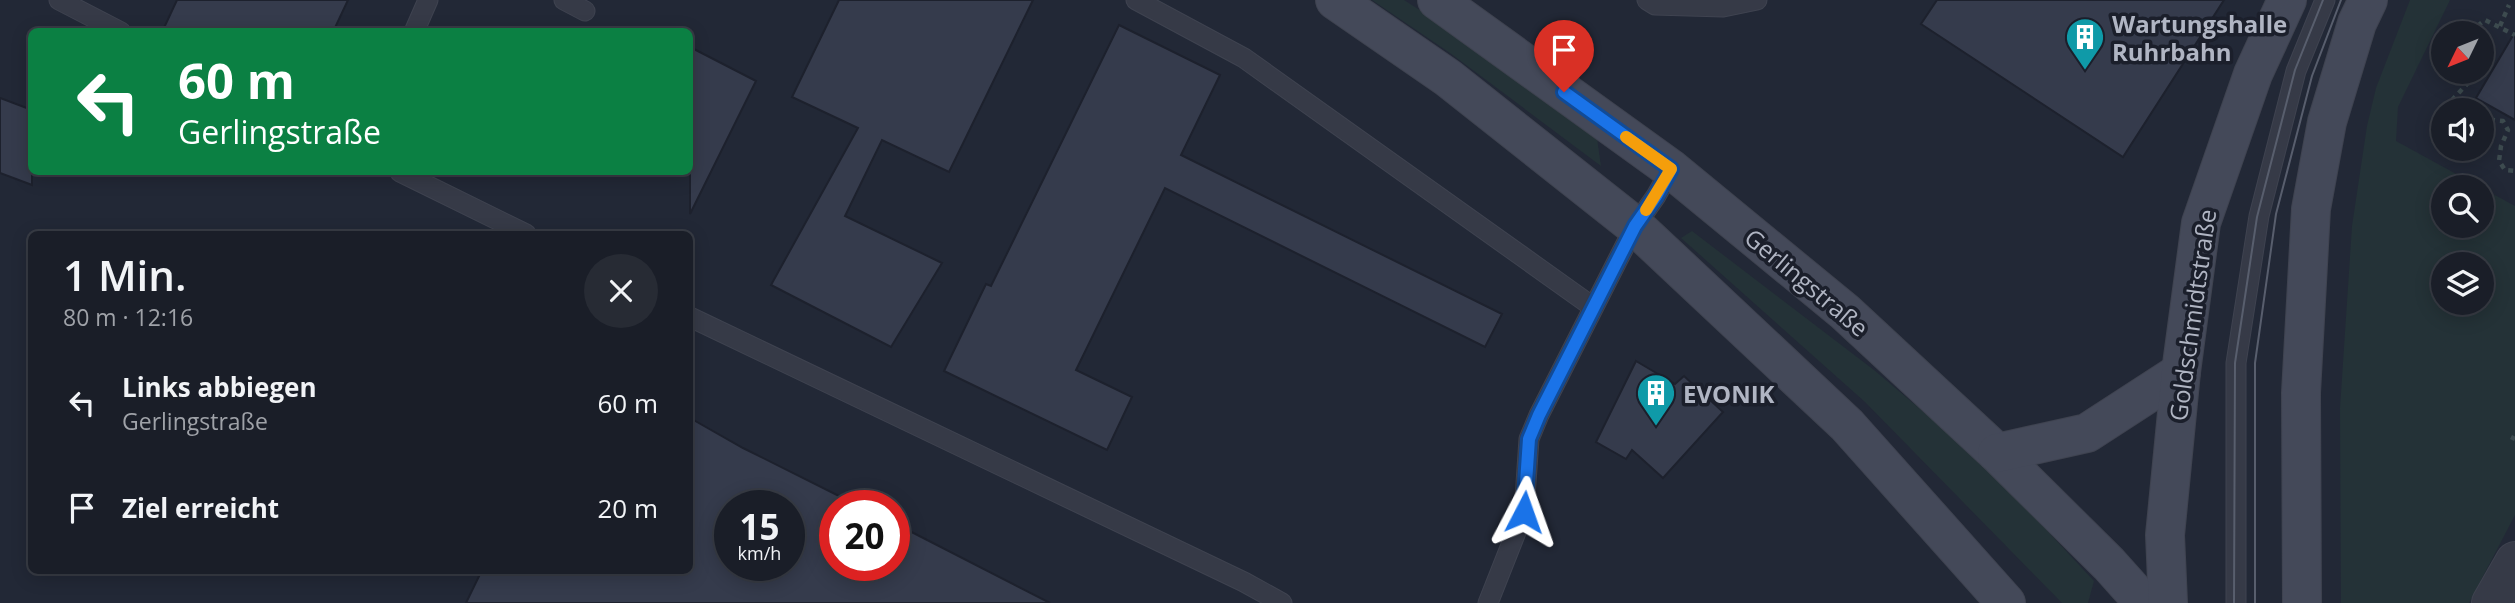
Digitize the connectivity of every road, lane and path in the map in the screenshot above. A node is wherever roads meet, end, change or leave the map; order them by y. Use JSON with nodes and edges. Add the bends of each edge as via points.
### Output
{"nodes":[{"id":1,"x":59,"y":0,"type":"edge"},
{"id":2,"x":428,"y":0,"type":"edge"},
{"id":3,"x":564,"y":0,"type":"edge"},
{"id":4,"x":1136,"y":0,"type":"edge"},
{"id":5,"x":1335,"y":0,"type":"edge"},
{"id":6,"x":1437,"y":0,"type":"edge"},
{"id":7,"x":1647,"y":0,"type":"edge"},
{"id":8,"x":1757,"y":0,"type":"edge"},
{"id":9,"x":2287,"y":0,"type":"edge"},
{"id":10,"x":2325,"y":0,"type":"edge"},
{"id":11,"x":2368,"y":0,"type":"edge"},
{"id":12,"x":2509,"y":5,"type":"dead end"},
{"id":13,"x":585,"y":11,"type":"dead end"},
{"id":14,"x":2494,"y":23,"type":"edge"},
{"id":15,"x":2500,"y":26,"type":"junction"},
{"id":16,"x":113,"y":28,"type":"edge"},
{"id":17,"x":416,"y":28,"type":"edge"},
{"id":18,"x":2515,"y":34,"type":"edge"},
{"id":19,"x":2467,"y":84,"type":"edge"},
{"id":20,"x":2454,"y":98,"type":"edge"},
{"id":21,"x":2494,"y":120,"type":"edge"},
{"id":22,"x":1671,"y":169,"type":"junction"},
{"id":23,"x":2515,"y":171,"type":"edge"},
{"id":24,"x":406,"y":175,"type":"edge"},
{"id":25,"x":1635,"y":226,"type":"junction"},
{"id":26,"x":520,"y":231,"type":"edge"},
{"id":27,"x":1593,"y":307,"type":"junction"},
{"id":28,"x":693,"y":318,"type":"edge"},
{"id":29,"x":2181,"y":372,"type":"junction"},
{"id":30,"x":1997,"y":453,"type":"junction"},
{"id":31,"x":2515,"y":561,"type":"edge"},
{"id":32,"x":1282,"y":603,"type":"edge"},
{"id":33,"x":1488,"y":603,"type":"edge"},
{"id":34,"x":2006,"y":603,"type":"edge"},
{"id":35,"x":2144,"y":603,"type":"edge"},
{"id":36,"x":2168,"y":603,"type":"edge"},
{"id":37,"x":2236,"y":603,"type":"edge"},
{"id":38,"x":2302,"y":603,"type":"edge"},
{"id":39,"x":2491,"y":603,"type":"edge"}],
"edges":[{"from":1,"to":16,"type":"lane"},
{"from":2,"to":17,"type":"lane"},
{"from":3,"to":13,"type":"lane"},
{"from":4,"to":27,"type":"lane","via":[[1244,58]]},
{"from":5,"to":25,"type":"main road","via":[[1448,78]]},
{"from":6,"to":22,"type":"main road","name":"Gerlingstraße"},
{"from":7,"to":8,"type":"lane","via":[[1654,5],[1723,7]]},
{"from":9,"to":29,"type":"main road","name":"Goldschmidtstraße","via":[[2253,74],[2201,223]]},
{"from":10,"to":37,"type":"lane","via":[[2297,71],[2259,216],[2236,363]]},
{"from":11,"to":38,"type":"main road","via":[[2327,121],[2311,209],[2301,393]]},
{"from":12,"to":15,"type":"path"},
{"from":14,"to":15,"type":"path"},
{"from":15,"to":18,"type":"path"},
{"from":19,"to":20,"type":"path"},
{"from":21,"to":23,"type":"path","via":[[2502,121],[2508,130],[2499,161],[2505,170]]},
{"from":22,"to":25,"type":"lane"},
{"from":22,"to":30,"type":"main road","name":"Gerlingstraße","via":[[1845,312]]},
{"from":24,"to":26,"type":"lane"},
{"from":25,"to":27,"type":"lane"},
{"from":25,"to":34,"type":"main road","via":[[1847,425]]},
{"from":27,"to":33,"type":"lane","via":[[1529,439],[1524,512]]},
{"from":28,"to":32,"type":"lane"},
{"from":29,"to":30,"type":"main road","via":[[2087,433]]},
{"from":29,"to":36,"type":"main road","name":"Goldschmidtstraße","via":[[2165,535]]},
{"from":30,"to":35,"type":"main road","name":"Gerlingstraße"},
{"from":31,"to":39,"type":"street"}]}
